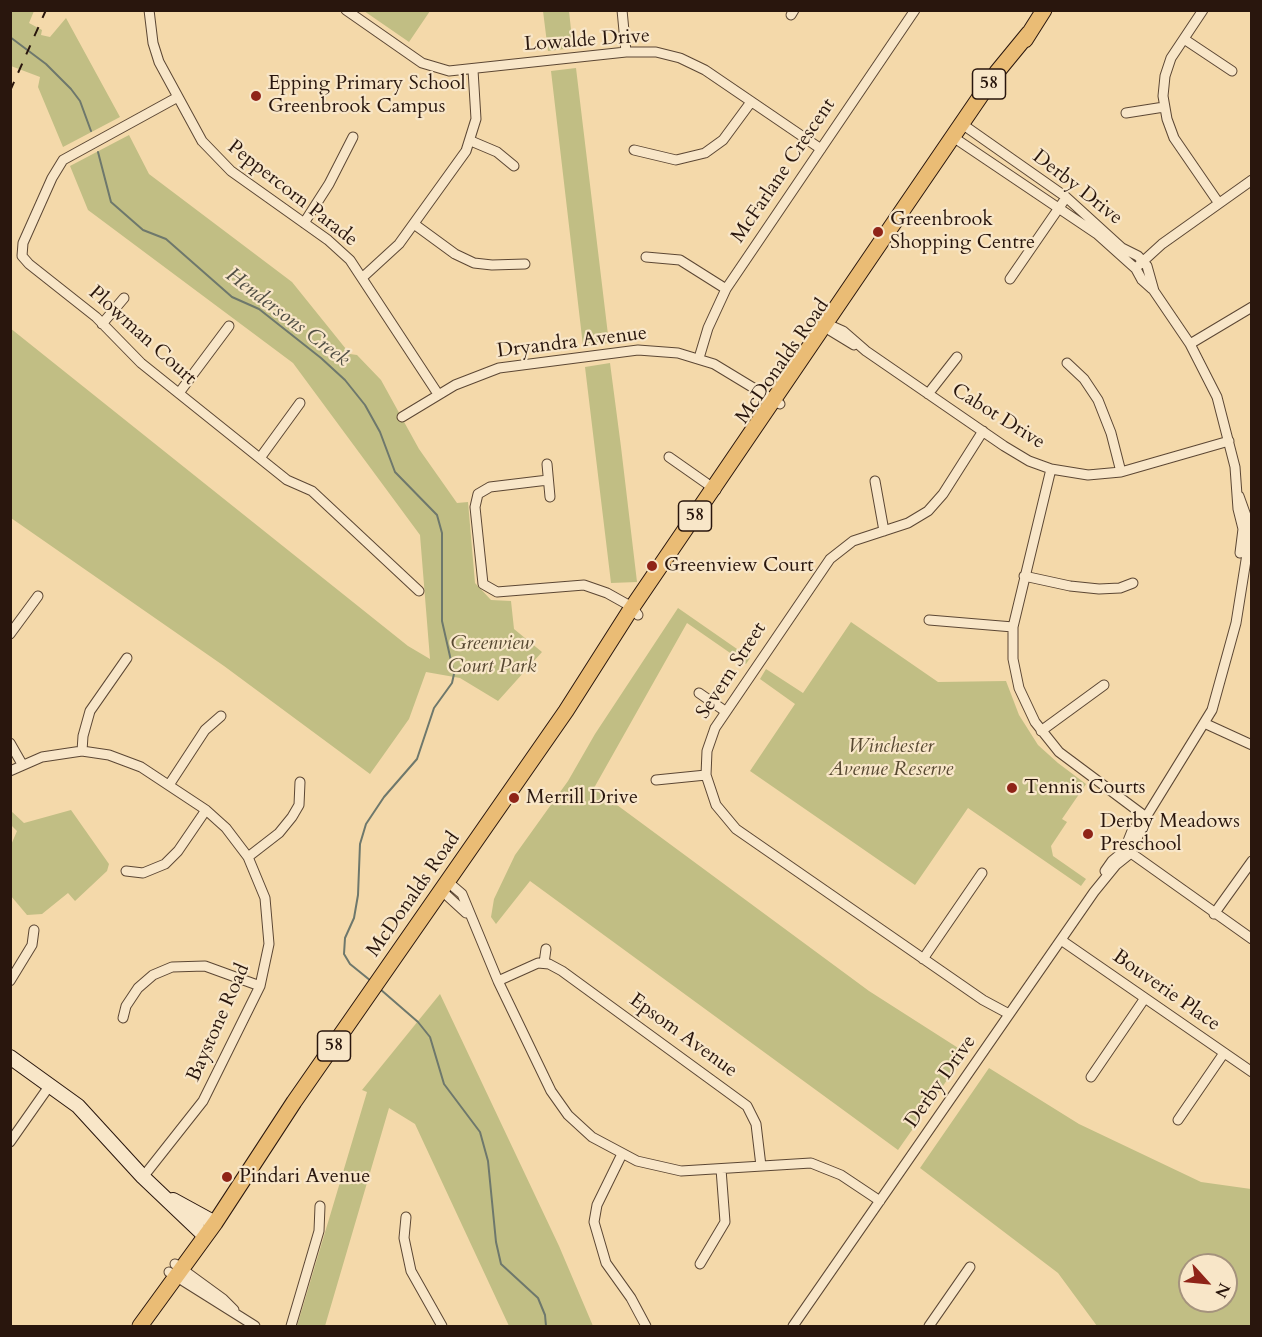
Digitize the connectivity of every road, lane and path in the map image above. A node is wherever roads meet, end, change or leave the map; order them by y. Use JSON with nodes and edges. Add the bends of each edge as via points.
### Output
{"nodes":[{"id":1,"x":149,"y":10,"type":"edge"},
{"id":2,"x":346,"y":10,"type":"edge"},
{"id":3,"x":622,"y":10,"type":"edge"},
{"id":4,"x":915,"y":10,"type":"edge"},
{"id":5,"x":1034,"y":10,"type":"edge"},
{"id":6,"x":1044,"y":10,"type":"edge"},
{"id":7,"x":1203,"y":10,"type":"edge"},
{"id":8,"x":1029,"y":33,"type":"junction"},
{"id":9,"x":1184,"y":39,"type":"junction"},
{"id":10,"x":626,"y":52,"type":"junction"},
{"id":11,"x":1012,"y":54,"type":"junction"},
{"id":12,"x":472,"y":70,"type":"junction"},
{"id":13,"x":1232,"y":71,"type":"dead end"},
{"id":14,"x":176,"y":98,"type":"junction"},
{"id":15,"x":751,"y":102,"type":"junction"},
{"id":16,"x":1164,"y":107,"type":"junction"},
{"id":17,"x":1125,"y":113,"type":"dead end"},
{"id":18,"x":961,"y":133,"type":"junction"},
{"id":19,"x":353,"y":137,"type":"dead end"},
{"id":20,"x":471,"y":141,"type":"junction"},
{"id":21,"x":821,"y":149,"type":"junction"},
{"id":22,"x":634,"y":150,"type":"dead end"},
{"id":23,"x":514,"y":166,"type":"dead end"},
{"id":24,"x":1251,"y":180,"type":"edge"},
{"id":25,"x":1066,"y":197,"type":"junction"},
{"id":26,"x":1222,"y":200,"type":"junction"},
{"id":27,"x":1060,"y":206,"type":"junction"},
{"id":28,"x":304,"y":223,"type":"junction"},
{"id":29,"x":414,"y":224,"type":"junction"},
{"id":30,"x":646,"y":257,"type":"dead end"},
{"id":31,"x":525,"y":264,"type":"dead end"},
{"id":32,"x":1141,"y":264,"type":"junction"},
{"id":33,"x":363,"y":277,"type":"junction"},
{"id":34,"x":1010,"y":279,"type":"dead end"},
{"id":35,"x":726,"y":289,"type":"junction"},
{"id":36,"x":124,"y":298,"type":"dead end"},
{"id":37,"x":1251,"y":307,"type":"edge"},
{"id":38,"x":102,"y":324,"type":"junction"},
{"id":39,"x":229,"y":326,"type":"dead end"},
{"id":40,"x":830,"y":326,"type":"junction"},
{"id":41,"x":1190,"y":344,"type":"junction"},
{"id":42,"x":957,"y":357,"type":"dead end"},
{"id":43,"x":699,"y":358,"type":"junction"},
{"id":44,"x":1067,"y":363,"type":"dead end"},
{"id":45,"x":178,"y":393,"type":"junction"},
{"id":46,"x":438,"y":394,"type":"junction"},
{"id":47,"x":928,"y":394,"type":"junction"},
{"id":48,"x":777,"y":402,"type":"junction"},
{"id":49,"x":300,"y":403,"type":"dead end"},
{"id":50,"x":402,"y":417,"type":"dead end"},
{"id":51,"x":985,"y":433,"type":"junction"},
{"id":52,"x":1229,"y":444,"type":"junction"},
{"id":53,"x":669,"y":457,"type":"dead end"},
{"id":54,"x":260,"y":458,"type":"junction"},
{"id":55,"x":547,"y":464,"type":"dead end"},
{"id":56,"x":1054,"y":470,"type":"junction"},
{"id":57,"x":1121,"y":472,"type":"junction"},
{"id":58,"x":548,"y":480,"type":"junction"},
{"id":59,"x":875,"y":481,"type":"dead end"},
{"id":60,"x":717,"y":490,"type":"junction"},
{"id":61,"x":550,"y":497,"type":"dead end"},
{"id":62,"x":1249,"y":529,"type":"edge"},
{"id":63,"x":884,"y":531,"type":"junction"},
{"id":64,"x":1024,"y":576,"type":"junction"},
{"id":65,"x":1133,"y":583,"type":"dead end"},
{"id":66,"x":419,"y":591,"type":"dead end"},
{"id":67,"x":38,"y":596,"type":"dead end"},
{"id":68,"x":633,"y":612,"type":"junction"},
{"id":69,"x":929,"y":620,"type":"dead end"},
{"id":70,"x":1013,"y":627,"type":"junction"},
{"id":71,"x":10,"y":634,"type":"edge"},
{"id":72,"x":127,"y":658,"type":"dead end"},
{"id":73,"x":1104,"y":685,"type":"dead end"},
{"id":74,"x":699,"y":693,"type":"dead end"},
{"id":75,"x":725,"y":711,"type":"junction"},
{"id":76,"x":222,"y":716,"type":"dead end"},
{"id":77,"x":1204,"y":723,"type":"junction"},
{"id":78,"x":1041,"y":731,"type":"junction"},
{"id":79,"x":10,"y":743,"type":"edge"},
{"id":80,"x":1251,"y":745,"type":"edge"},
{"id":81,"x":82,"y":751,"type":"junction"},
{"id":82,"x":22,"y":764,"type":"junction"},
{"id":83,"x":10,"y":771,"type":"edge"},
{"id":84,"x":706,"y":775,"type":"junction"},
{"id":85,"x":656,"y":780,"type":"dead end"},
{"id":86,"x":300,"y":782,"type":"dead end"},
{"id":87,"x":169,"y":785,"type":"junction"},
{"id":88,"x":206,"y":810,"type":"junction"},
{"id":89,"x":1148,"y":814,"type":"junction"},
{"id":90,"x":1128,"y":854,"type":"junction"},
{"id":91,"x":248,"y":857,"type":"junction"},
{"id":92,"x":1251,"y":861,"type":"edge"},
{"id":93,"x":126,"y":871,"type":"dead end"},
{"id":94,"x":982,"y":873,"type":"dead end"},
{"id":95,"x":445,"y":886,"type":"junction"},
{"id":96,"x":1214,"y":914,"type":"junction"},
{"id":97,"x":34,"y":930,"type":"dead end"},
{"id":98,"x":1251,"y":939,"type":"edge"},
{"id":99,"x":1061,"y":940,"type":"junction"},
{"id":100,"x":546,"y":950,"type":"dead end"},
{"id":101,"x":923,"y":959,"type":"junction"},
{"id":102,"x":544,"y":963,"type":"junction"},
{"id":103,"x":10,"y":981,"type":"edge"},
{"id":104,"x":498,"y":981,"type":"junction"},
{"id":105,"x":260,"y":986,"type":"junction"},
{"id":106,"x":1145,"y":998,"type":"junction"},
{"id":107,"x":1008,"y":1017,"type":"junction"},
{"id":108,"x":123,"y":1018,"type":"dead end"},
{"id":109,"x":1224,"y":1053,"type":"junction"},
{"id":110,"x":10,"y":1057,"type":"edge"},
{"id":111,"x":1251,"y":1072,"type":"edge"},
{"id":112,"x":1091,"y":1077,"type":"dead end"},
{"id":113,"x":50,"y":1085,"type":"junction"},
{"id":114,"x":1178,"y":1120,"type":"dead end"},
{"id":115,"x":10,"y":1142,"type":"edge"},
{"id":116,"x":622,"y":1155,"type":"junction"},
{"id":117,"x":761,"y":1166,"type":"junction"},
{"id":118,"x":721,"y":1169,"type":"junction"},
{"id":119,"x":143,"y":1177,"type":"junction"},
{"id":120,"x":880,"y":1201,"type":"junction"},
{"id":121,"x":320,"y":1206,"type":"dead end"},
{"id":122,"x":406,"y":1217,"type":"dead end"},
{"id":123,"x":207,"y":1227,"type":"junction"},
{"id":124,"x":700,"y":1264,"type":"dead end"},
{"id":125,"x":970,"y":1267,"type":"dead end"},
{"id":126,"x":176,"y":1270,"type":"junction"},
{"id":127,"x":131,"y":1326,"type":"edge"},
{"id":128,"x":140,"y":1326,"type":"edge"},
{"id":129,"x":255,"y":1326,"type":"edge"},
{"id":130,"x":291,"y":1326,"type":"edge"},
{"id":131,"x":442,"y":1326,"type":"edge"},
{"id":132,"x":645,"y":1326,"type":"edge"},
{"id":133,"x":800,"y":1326,"type":"edge"},
{"id":134,"x":929,"y":1326,"type":"edge"}],
"edges":[{"from":1,"to":14,"type":"street","name":"Peppercorn Parade","via":[[156,53]]},
{"from":2,"to":12,"type":"street","name":"Lowalde Drive","via":[[422,63],[449,71]]},
{"from":3,"to":10,"type":"street"},
{"from":4,"to":21,"type":"street","name":"McFarlane Crescent"},
{"from":5,"to":11,"type":"main road"},
{"from":6,"to":8,"type":"main road","name":"McDonalds Road","number":"58"},
{"from":7,"to":9,"type":"street"},
{"from":8,"to":11,"type":"main road","name":"McDonalds Road","number":"58"},
{"from":8,"to":18,"type":"main road","name":"McDonalds Road","number":"58"},
{"from":9,"to":13,"type":"street"},
{"from":9,"to":16,"type":"street","via":[[1165,76]]},
{"from":10,"to":12,"type":"street","name":"Lowalde Drive"},
{"from":10,"to":15,"type":"street","name":"Lowalde Drive","via":[[656,52],[680,58]]},
{"from":11,"to":18,"type":"main road","name":"McDonalds Road","number":"58"},
{"from":12,"to":20,"type":"street","via":[[477,109]]},
{"from":14,"to":28,"type":"street","name":"Peppercorn Parade","via":[[202,141],[220,161]]},
{"from":14,"to":38,"type":"street","name":"Plowman Court","via":[[63,160],[23,243],[21,253],[26,262]]},
{"from":15,"to":21,"type":"street","name":"Lowalde Drive"},
{"from":15,"to":22,"type":"street","via":[[723,140],[705,153],[676,160]]},
{"from":16,"to":17,"type":"street"},
{"from":16,"to":26,"type":"street","via":[[1174,138]]},
{"from":18,"to":25,"type":"street","name":"Derby Drive"},
{"from":18,"to":27,"type":"street","name":"Derby Drive"},
{"from":18,"to":40,"type":"main road","name":"McDonalds Road","number":"58"},
{"from":19,"to":28,"type":"street"},
{"from":20,"to":23,"type":"street","via":[[497,152]]},
{"from":20,"to":29,"type":"street"},
{"from":21,"to":35,"type":"street","name":"McFarlane Crescent"},
{"from":24,"to":26,"type":"street"},
{"from":25,"to":27,"type":"street"},
{"from":25,"to":32,"type":"street","name":"Derby Drive"},
{"from":26,"to":32,"type":"street"},
{"from":27,"to":32,"type":"street","name":"Derby Drive"},
{"from":27,"to":34,"type":"street"},
{"from":28,"to":33,"type":"street","name":"Peppercorn Parade","via":[[340,251]]},
{"from":29,"to":31,"type":"street","via":[[455,254],[474,262]]},
{"from":29,"to":33,"type":"street","via":[[392,253]]},
{"from":30,"to":35,"type":"street","via":[[680,260]]},
{"from":32,"to":41,"type":"street","name":"Derby Drive","via":[[1154,291]]},
{"from":33,"to":46,"type":"street","name":"Peppercorn Parade"},
{"from":35,"to":43,"type":"street","name":"McFarlane Crescent"},
{"from":36,"to":38,"type":"street"},
{"from":37,"to":41,"type":"street"},
{"from":38,"to":45,"type":"street","name":"Plowman Court","via":[[126,351]]},
{"from":39,"to":45,"type":"street"},
{"from":40,"to":47,"type":"street","name":"Cabot Drive"},
{"from":40,"to":48,"type":"main road","name":"McDonalds Road","number":"58"},
{"from":41,"to":52,"type":"street","name":"Derby Drive"},
{"from":42,"to":47,"type":"street"},
{"from":43,"to":46,"type":"street","name":"Dryandra Avenue","via":[[666,351],[638,351],[535,362],[483,373]]},
{"from":43,"to":48,"type":"street","name":"Dryandra Avenue"},
{"from":44,"to":57,"type":"street","via":[[1084,379],[1101,407]]},
{"from":45,"to":54,"type":"street","name":"Plowman Court"},
{"from":46,"to":50,"type":"street","name":"Dryandra Avenue"},
{"from":47,"to":51,"type":"street","name":"Cabot Drive"},
{"from":48,"to":60,"type":"main road","name":"McDonalds Road","number":"58"},
{"from":49,"to":54,"type":"street"},
{"from":51,"to":56,"type":"street","name":"Cabot Drive","via":[[1018,455]]},
{"from":51,"to":63,"type":"street","name":"Severn Street","via":[[928,511],[908,524]]},
{"from":52,"to":57,"type":"street","name":"Cabot Drive"},
{"from":52,"to":62,"type":"street","name":"Derby Drive","via":[[1238,509]]},
{"from":53,"to":60,"type":"street"},
{"from":54,"to":66,"type":"street","name":"Plowman Court","via":[[294,485],[312,491]]},
{"from":55,"to":58,"type":"street"},
{"from":56,"to":57,"type":"street","name":"Cabot Drive","via":[[1088,475]]},
{"from":56,"to":64,"type":"street"},
{"from":58,"to":61,"type":"street"},
{"from":58,"to":68,"type":"street","via":[[490,487],[478,494],[475,507],[483,584],[497,592],[584,585],[607,593]]},
{"from":59,"to":63,"type":"street"},
{"from":60,"to":68,"type":"main road","name":"McDonalds Road","number":"58"},
{"from":62,"to":77,"type":"street","name":"Derby Drive","via":[[1236,623],[1223,675]]},
{"from":63,"to":75,"type":"street","name":"Severn Street","via":[[853,541],[830,560]]},
{"from":64,"to":65,"type":"street","via":[[1099,589]]},
{"from":64,"to":70,"type":"street"},
{"from":67,"to":71,"type":"street"},
{"from":68,"to":95,"type":"main road","name":"McDonalds Road","number":"58"},
{"from":69,"to":70,"type":"street"},
{"from":70,"to":78,"type":"street","via":[[1013,658],[1019,688]]},
{"from":72,"to":81,"type":"street","via":[[90,711]]},
{"from":73,"to":78,"type":"street"},
{"from":74,"to":75,"type":"street"},
{"from":75,"to":84,"type":"street","name":"Severn Street","via":[[709,743]]},
{"from":76,"to":87,"type":"street","via":[[205,730]]},
{"from":77,"to":80,"type":"street"},
{"from":77,"to":89,"type":"street","name":"Derby Drive"},
{"from":78,"to":89,"type":"street","via":[[1068,759]]},
{"from":79,"to":82,"type":"street"},
{"from":81,"to":82,"type":"street","name":"Baystone Road","via":[[53,754]]},
{"from":81,"to":87,"type":"street","name":"Baystone Road","via":[[121,758]]},
{"from":82,"to":83,"type":"street","name":"Baystone Road"},
{"from":84,"to":85,"type":"street"},
{"from":84,"to":101,"type":"street","name":"Severn Street","via":[[716,805],[736,829]]},
{"from":86,"to":91,"type":"street","via":[[299,804],[292,818]]},
{"from":87,"to":88,"type":"street","name":"Baystone Road"},
{"from":88,"to":91,"type":"street","name":"Baystone Road"},
{"from":88,"to":93,"type":"street","via":[[165,864],[143,873]]},
{"from":89,"to":90,"type":"street","name":"Derby Drive"},
{"from":90,"to":96,"type":"street"},
{"from":90,"to":99,"type":"street","name":"Derby Drive","via":[[1094,892]]},
{"from":91,"to":105,"type":"street","name":"Baystone Road","via":[[265,898],[270,927],[268,957]]},
{"from":92,"to":96,"type":"street"},
{"from":94,"to":101,"type":"street"},
{"from":95,"to":104,"type":"street","via":[[462,894]]},
{"from":95,"to":123,"type":"main road","name":"McDonalds Road","number":"58"},
{"from":96,"to":98,"type":"street"},
{"from":97,"to":103,"type":"street","via":[[32,945]]},
{"from":99,"to":106,"type":"street","name":"Bouverie Place"},
{"from":99,"to":107,"type":"street","name":"Derby Drive"},
{"from":100,"to":102,"type":"street"},
{"from":101,"to":107,"type":"street","name":"Severn Street"},
{"from":102,"to":104,"type":"street","via":[[530,965]]},
{"from":102,"to":117,"type":"street","name":"Epsom Avenue","via":[[562,971],[747,1106],[756,1124]]},
{"from":104,"to":116,"type":"street","via":[[560,1104],[592,1137]]},
{"from":105,"to":108,"type":"street","via":[[205,966],[172,967],[153,975],[138,988]]},
{"from":105,"to":119,"type":"street","name":"Baystone Road","via":[[203,1101]]},
{"from":106,"to":109,"type":"street","name":"Bouverie Place"},
{"from":106,"to":112,"type":"street"},
{"from":107,"to":120,"type":"street","name":"Derby Drive"},
{"from":109,"to":111,"type":"street","name":"Bouverie Place"},
{"from":109,"to":114,"type":"street"},
{"from":110,"to":113,"type":"street"},
{"from":113,"to":115,"type":"street"},
{"from":113,"to":119,"type":"street","via":[[90,1118]]},
{"from":116,"to":118,"type":"street","via":[[668,1169]]},
{"from":116,"to":132,"type":"street","via":[[597,1205],[594,1222],[606,1263]]},
{"from":117,"to":118,"type":"street"},
{"from":117,"to":120,"type":"street","via":[[801,1162],[820,1165]]},
{"from":118,"to":124,"type":"street","via":[[725,1222]]},
{"from":119,"to":123,"type":"street"},
{"from":120,"to":133,"type":"street","name":"Derby Drive","via":[[817,1292]]},
{"from":121,"to":130,"type":"street","via":[[319,1231]]},
{"from":122,"to":131,"type":"street","via":[[404,1238],[411,1270]]},
{"from":123,"to":126,"type":"main road","name":"McDonalds Road","number":"58"},
{"from":125,"to":134,"type":"street"},
{"from":126,"to":127,"type":"main road","name":"McDonalds Road","number":"58"},
{"from":126,"to":128,"type":"main road","name":"McDonalds Road","number":"58"},
{"from":126,"to":129,"type":"street","via":[[223,1299]]}]}
